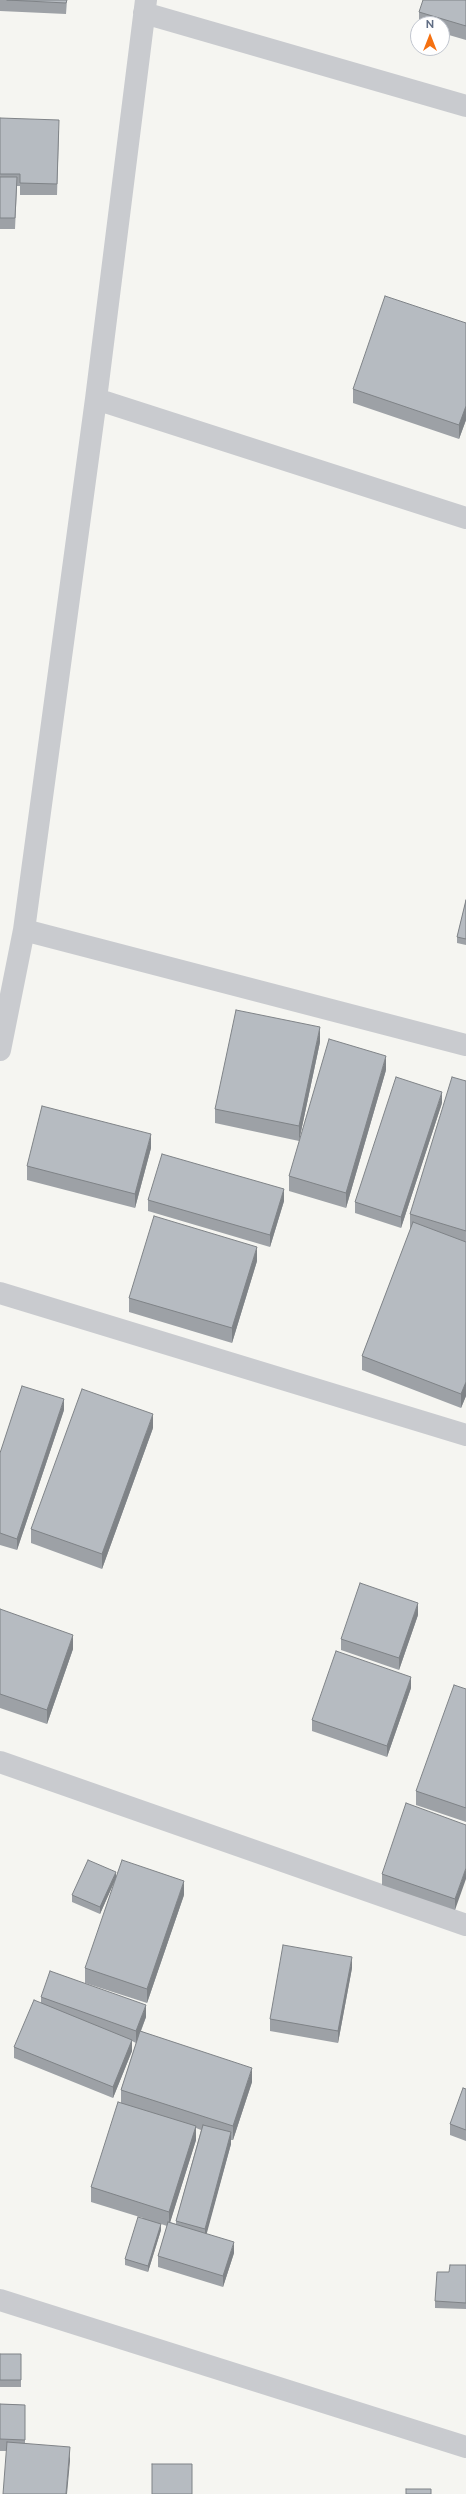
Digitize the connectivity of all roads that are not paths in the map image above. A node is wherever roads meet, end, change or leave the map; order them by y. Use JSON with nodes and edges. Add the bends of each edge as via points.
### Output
{"nodes":[{"id":1,"x":145,"y":6,"type":"edge"},
{"id":2,"x":466,"y":106,"type":"edge"},
{"id":3,"x":96,"y":399,"type":"junction"},
{"id":4,"x":466,"y":518,"type":"edge"},
{"id":5,"x":24,"y":930,"type":"junction"},
{"id":6,"x":466,"y":1045,"type":"edge"},
{"id":7,"x":0,"y":1050,"type":"edge"},
{"id":8,"x":0,"y":1294,"type":"edge"},
{"id":9,"x":466,"y":1435,"type":"edge"},
{"id":10,"x":0,"y":1762,"type":"edge"},
{"id":11,"x":466,"y":1925,"type":"edge"},
{"id":12,"x":0,"y":2300,"type":"edge"},
{"id":13,"x":466,"y":2447,"type":"edge"}],
"edges":[{"from":1,"to":2,"type":"street"},
{"from":1,"to":3,"type":"street"},
{"from":3,"to":4,"type":"street"},
{"from":3,"to":5,"type":"street"},
{"from":5,"to":6,"type":"street"},
{"from":5,"to":7,"type":"street"},
{"from":8,"to":9,"type":"street"},
{"from":10,"to":11,"type":"street"},
{"from":12,"to":13,"type":"street"}]}
